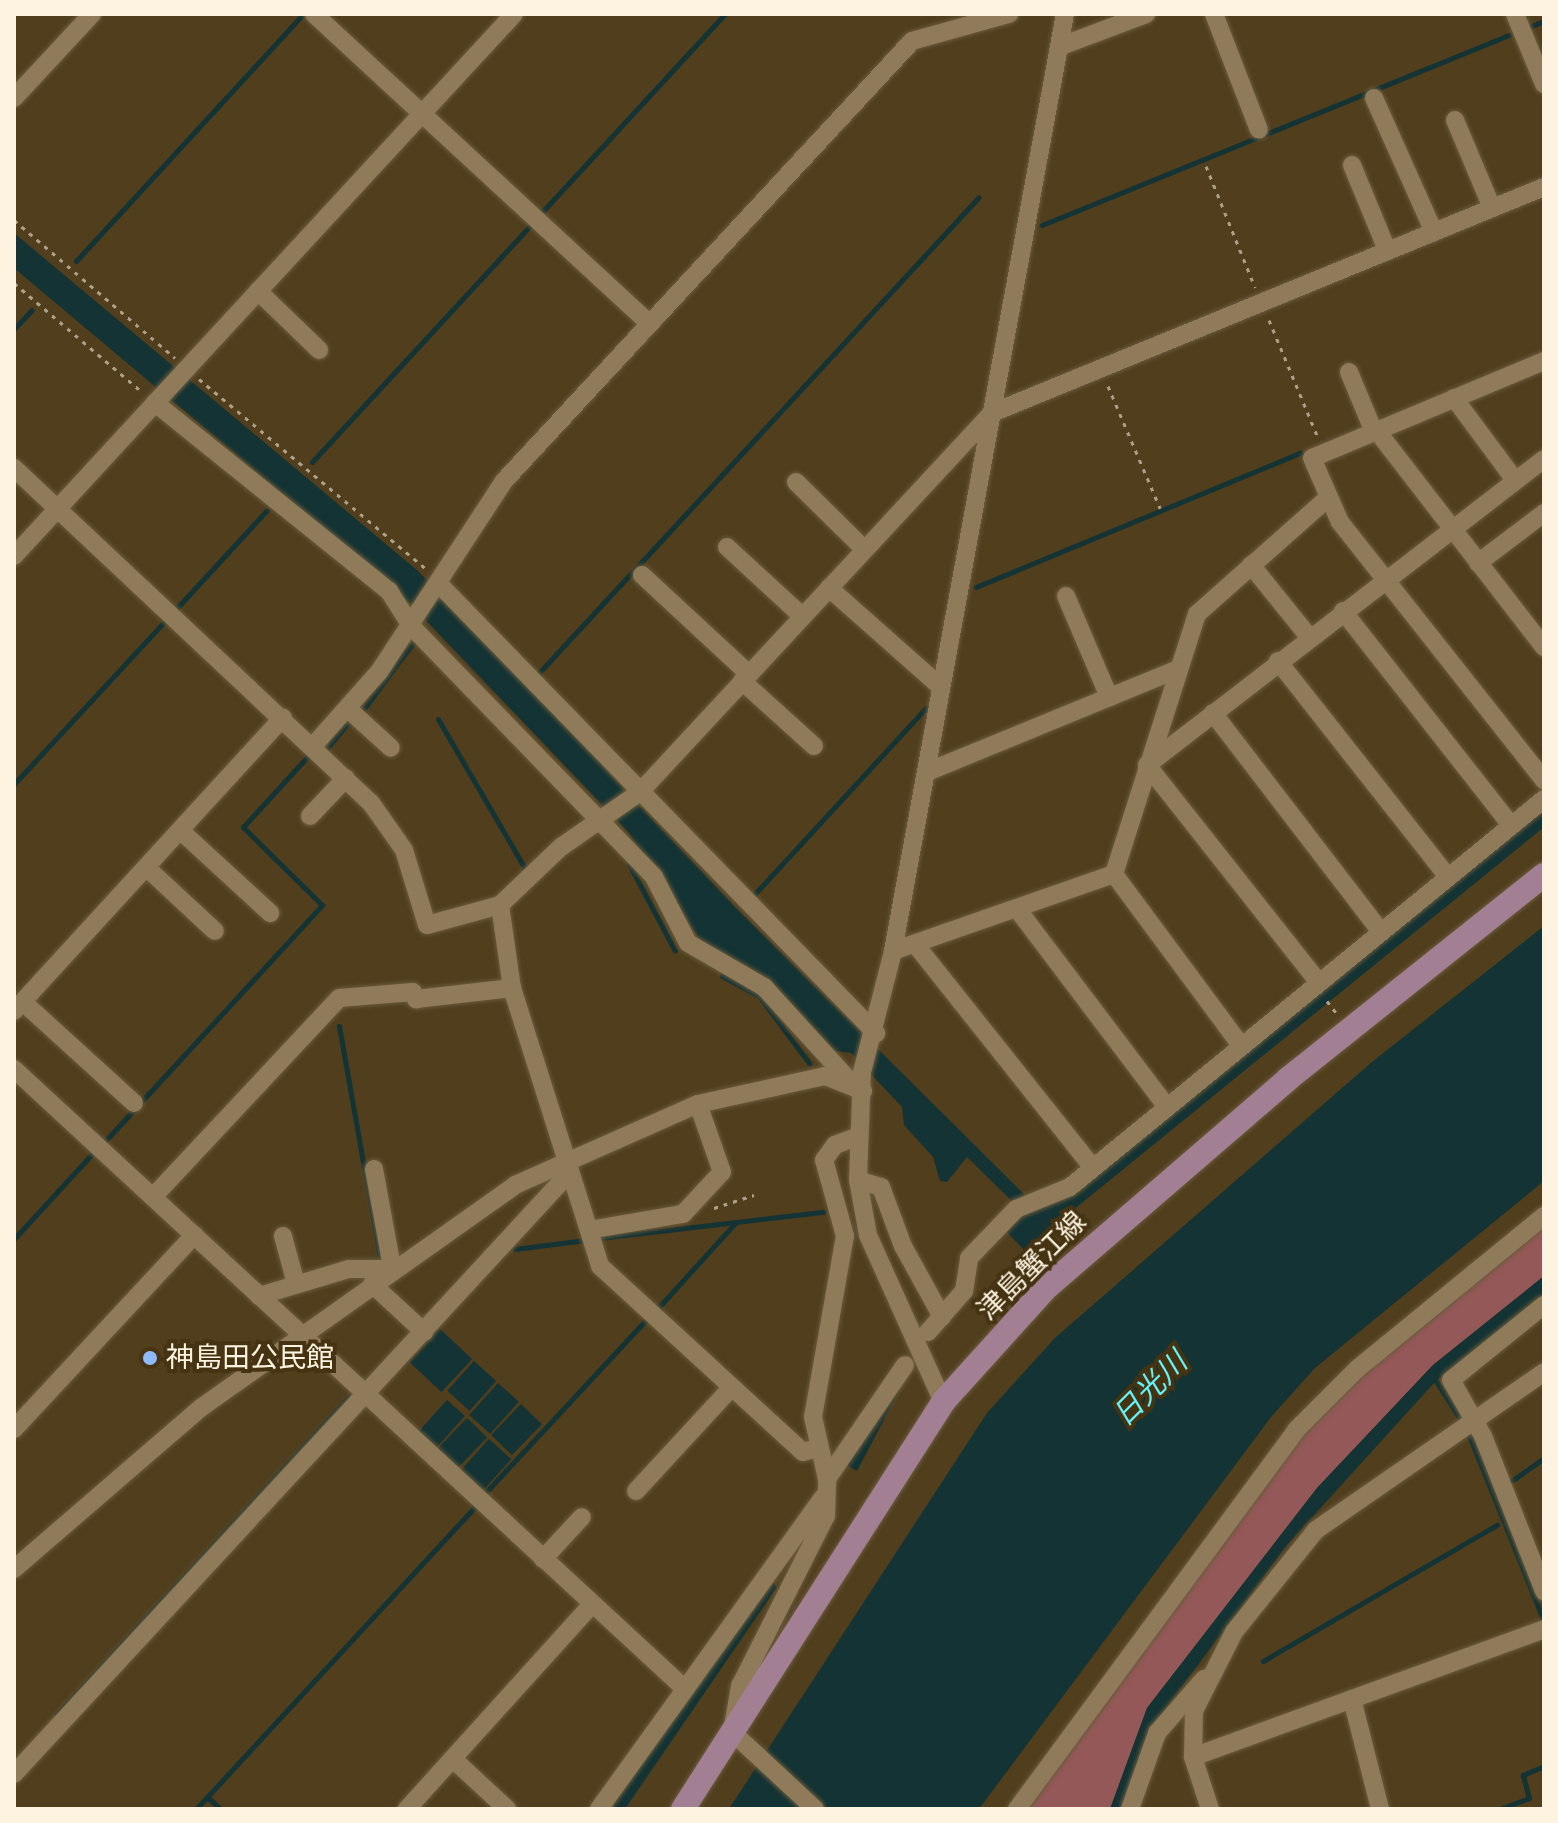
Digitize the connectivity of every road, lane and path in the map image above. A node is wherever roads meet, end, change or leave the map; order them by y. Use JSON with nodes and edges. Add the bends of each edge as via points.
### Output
{"nodes":[{"id":1,"x":92,"y":14,"type":"edge"},
{"id":2,"x":314,"y":14,"type":"edge"},
{"id":3,"x":514,"y":14,"type":"edge"},
{"id":4,"x":1009,"y":14,"type":"edge"},
{"id":5,"x":1065,"y":14,"type":"edge"},
{"id":6,"x":1146,"y":14,"type":"edge"},
{"id":7,"x":1214,"y":14,"type":"edge"},
{"id":8,"x":1515,"y":14,"type":"edge"},
{"id":9,"x":1064,"y":45,"type":"junction"},
{"id":10,"x":1544,"y":84,"type":"edge"},
{"id":11,"x":14,"y":98,"type":"edge"},
{"id":12,"x":1374,"y":98,"type":"dead end"},
{"id":13,"x":422,"y":113,"type":"junction"},
{"id":14,"x":1455,"y":120,"type":"dead end"},
{"id":15,"x":1259,"y":130,"type":"dead end"},
{"id":16,"x":1352,"y":165,"type":"dead end"},
{"id":17,"x":1206,"y":166,"type":"dead end"},
{"id":18,"x":1544,"y":187,"type":"edge"},
{"id":19,"x":1492,"y":208,"type":"junction"},
{"id":20,"x":14,"y":220,"type":"edge"},
{"id":21,"x":1434,"y":232,"type":"junction"},
{"id":22,"x":1387,"y":250,"type":"junction"},
{"id":23,"x":14,"y":283,"type":"edge"},
{"id":24,"x":258,"y":291,"type":"junction"},
{"id":25,"x":1261,"y":302,"type":"junction"},
{"id":26,"x":649,"y":323,"type":"junction"},
{"id":27,"x":319,"y":350,"type":"dead end"},
{"id":28,"x":1544,"y":361,"type":"edge"},
{"id":29,"x":1100,"y":368,"type":"junction"},
{"id":30,"x":185,"y":370,"type":"junction"},
{"id":31,"x":1349,"y":372,"type":"dead end"},
{"id":32,"x":1454,"y":398,"type":"junction"},
{"id":33,"x":158,"y":401,"type":"junction"},
{"id":34,"x":992,"y":413,"type":"junction"},
{"id":35,"x":1375,"y":431,"type":"junction"},
{"id":36,"x":1324,"y":453,"type":"junction"},
{"id":37,"x":1544,"y":459,"type":"edge"},
{"id":38,"x":14,"y":468,"type":"edge"},
{"id":39,"x":1515,"y":480,"type":"junction"},
{"id":40,"x":796,"y":482,"type":"dead end"},
{"id":41,"x":1329,"y":497,"type":"junction"},
{"id":42,"x":1160,"y":508,"type":"dead end"},
{"id":43,"x":57,"y":509,"type":"junction"},
{"id":44,"x":1544,"y":513,"type":"edge"},
{"id":45,"x":1450,"y":529,"type":"junction"},
{"id":46,"x":727,"y":547,"type":"dead end"},
{"id":47,"x":864,"y":549,"type":"junction"},
{"id":48,"x":14,"y":556,"type":"edge"},
{"id":49,"x":1478,"y":563,"type":"junction"},
{"id":50,"x":1251,"y":565,"type":"junction"},
{"id":51,"x":642,"y":575,"type":"dead end"},
{"id":52,"x":1385,"y":577,"type":"junction"},
{"id":53,"x":438,"y":585,"type":"junction"},
{"id":54,"x":829,"y":588,"type":"junction"},
{"id":55,"x":1066,"y":596,"type":"dead end"},
{"id":56,"x":1343,"y":611,"type":"junction"},
{"id":57,"x":802,"y":616,"type":"junction"},
{"id":58,"x":412,"y":624,"type":"junction"},
{"id":59,"x":1309,"y":637,"type":"junction"},
{"id":60,"x":1541,"y":638,"type":"edge"},
{"id":61,"x":1278,"y":661,"type":"junction"},
{"id":62,"x":1178,"y":669,"type":"junction"},
{"id":63,"x":745,"y":677,"type":"junction"},
{"id":64,"x":941,"y":687,"type":"junction"},
{"id":65,"x":1109,"y":697,"type":"junction"},
{"id":66,"x":347,"y":708,"type":"junction"},
{"id":67,"x":1213,"y":713,"type":"junction"},
{"id":68,"x":283,"y":717,"type":"junction"},
{"id":69,"x":313,"y":746,"type":"junction"},
{"id":70,"x":814,"y":746,"type":"dead end"},
{"id":71,"x":391,"y":748,"type":"dead end"},
{"id":72,"x":1147,"y":765,"type":"junction"},
{"id":73,"x":927,"y":772,"type":"junction"},
{"id":74,"x":346,"y":778,"type":"junction"},
{"id":75,"x":1544,"y":780,"type":"edge"},
{"id":76,"x":640,"y":792,"type":"junction"},
{"id":77,"x":1544,"y":799,"type":"edge"},
{"id":78,"x":310,"y":816,"type":"dead end"},
{"id":79,"x":606,"y":823,"type":"junction"},
{"id":80,"x":1511,"y":825,"type":"junction"},
{"id":81,"x":182,"y":832,"type":"junction"},
{"id":82,"x":148,"y":869,"type":"junction"},
{"id":83,"x":1114,"y":874,"type":"junction"},
{"id":84,"x":1544,"y":875,"type":"edge"},
{"id":85,"x":1447,"y":876,"type":"junction"},
{"id":86,"x":500,"y":905,"type":"junction"},
{"id":87,"x":1018,"y":910,"type":"junction"},
{"id":88,"x":270,"y":913,"type":"dead end"},
{"id":89,"x":1379,"y":929,"type":"junction"},
{"id":90,"x":215,"y":931,"type":"dead end"},
{"id":91,"x":915,"y":944,"type":"junction"},
{"id":92,"x":893,"y":951,"type":"junction"},
{"id":93,"x":1316,"y":979,"type":"junction"},
{"id":94,"x":512,"y":988,"type":"junction"},
{"id":95,"x":18,"y":1006,"type":"edge"},
{"id":96,"x":876,"y":1035,"type":"junction"},
{"id":97,"x":1240,"y":1044,"type":"junction"},
{"id":98,"x":14,"y":1069,"type":"edge"},
{"id":99,"x":862,"y":1082,"type":"junction"},
{"id":100,"x":134,"y":1103,"type":"dead end"},
{"id":101,"x":698,"y":1104,"type":"junction"},
{"id":102,"x":1166,"y":1106,"type":"junction"},
{"id":103,"x":858,"y":1136,"type":"junction"},
{"id":104,"x":568,"y":1165,"type":"junction"},
{"id":105,"x":1093,"y":1168,"type":"junction"},
{"id":106,"x":374,"y":1169,"type":"dead end"},
{"id":107,"x":858,"y":1180,"type":"junction"},
{"id":108,"x":754,"y":1195,"type":"dead end"},
{"id":109,"x":153,"y":1197,"type":"junction"},
{"id":110,"x":683,"y":1214,"type":"junction"},
{"id":111,"x":1544,"y":1216,"type":"edge"},
{"id":112,"x":589,"y":1230,"type":"junction"},
{"id":113,"x":194,"y":1235,"type":"junction"},
{"id":114,"x":283,"y":1236,"type":"dead end"},
{"id":115,"x":391,"y":1268,"type":"junction"},
{"id":116,"x":296,"y":1284,"type":"junction"},
{"id":117,"x":372,"y":1284,"type":"junction"},
{"id":118,"x":259,"y":1296,"type":"junction"},
{"id":119,"x":1544,"y":1305,"type":"edge"},
{"id":120,"x":942,"y":1317,"type":"junction"},
{"id":121,"x":424,"y":1332,"type":"junction"},
{"id":122,"x":928,"y":1332,"type":"dead end"},
{"id":123,"x":300,"y":1333,"type":"junction"},
{"id":124,"x":905,"y":1365,"type":"dead end"},
{"id":125,"x":1544,"y":1372,"type":"edge"},
{"id":126,"x":731,"y":1388,"type":"junction"},
{"id":127,"x":365,"y":1394,"type":"junction"},
{"id":128,"x":943,"y":1402,"type":"junction"},
{"id":129,"x":1470,"y":1423,"type":"junction"},
{"id":130,"x":14,"y":1429,"type":"edge"},
{"id":131,"x":818,"y":1448,"type":"junction"},
{"id":132,"x":825,"y":1488,"type":"junction"},
{"id":133,"x":636,"y":1491,"type":"dead end"},
{"id":134,"x":582,"y":1517,"type":"dead end"},
{"id":135,"x":543,"y":1559,"type":"junction"},
{"id":136,"x":14,"y":1569,"type":"edge"},
{"id":137,"x":1544,"y":1591,"type":"edge"},
{"id":138,"x":592,"y":1604,"type":"junction"},
{"id":139,"x":1543,"y":1629,"type":"edge"},
{"id":140,"x":1207,"y":1676,"type":"junction"},
{"id":141,"x":682,"y":1686,"type":"junction"},
{"id":142,"x":1352,"y":1699,"type":"junction"},
{"id":143,"x":732,"y":1732,"type":"junction"},
{"id":144,"x":1193,"y":1757,"type":"junction"},
{"id":145,"x":453,"y":1759,"type":"junction"},
{"id":146,"x":14,"y":1774,"type":"edge"},
{"id":147,"x":407,"y":1809,"type":"edge"},
{"id":148,"x":507,"y":1809,"type":"edge"},
{"id":149,"x":599,"y":1809,"type":"edge"},
{"id":150,"x":683,"y":1809,"type":"edge"},
{"id":151,"x":815,"y":1809,"type":"edge"},
{"id":152,"x":1017,"y":1809,"type":"edge"},
{"id":153,"x":1130,"y":1809,"type":"edge"},
{"id":154,"x":1210,"y":1809,"type":"edge"},
{"id":155,"x":1380,"y":1809,"type":"edge"}],
"edges":[{"from":1,"to":11,"type":"street"},
{"from":2,"to":13,"type":"street"},
{"from":3,"to":13,"type":"street"},
{"from":4,"to":26,"type":"street","via":[[912,41]]},
{"from":5,"to":9,"type":"street"},
{"from":6,"to":9,"type":"street"},
{"from":7,"to":15,"type":"street"},
{"from":8,"to":10,"type":"street"},
{"from":9,"to":34,"type":"street"},
{"from":12,"to":21,"type":"street","via":[[1403,142]]},
{"from":13,"to":24,"type":"street"},
{"from":13,"to":26,"type":"street"},
{"from":14,"to":19,"type":"street"},
{"from":16,"to":22,"type":"street"},
{"from":17,"to":25,"type":"path"},
{"from":18,"to":19,"type":"street"},
{"from":19,"to":21,"type":"street"},
{"from":20,"to":30,"type":"path"},
{"from":21,"to":22,"type":"street"},
{"from":22,"to":25,"type":"street"},
{"from":23,"to":33,"type":"path"},
{"from":24,"to":27,"type":"street"},
{"from":24,"to":30,"type":"street"},
{"from":25,"to":29,"type":"street"},
{"from":25,"to":36,"type":"path"},
{"from":26,"to":53,"type":"street","via":[[504,481]]},
{"from":28,"to":32,"type":"street"},
{"from":29,"to":34,"type":"street"},
{"from":29,"to":42,"type":"path"},
{"from":30,"to":33,"type":"street"},
{"from":30,"to":53,"type":"path"},
{"from":31,"to":35,"type":"street"},
{"from":32,"to":35,"type":"street"},
{"from":32,"to":39,"type":"street"},
{"from":33,"to":43,"type":"street"},
{"from":33,"to":58,"type":"street","via":[[389,591]]},
{"from":34,"to":47,"type":"street"},
{"from":34,"to":64,"type":"street"},
{"from":35,"to":36,"type":"street"},
{"from":35,"to":45,"type":"street"},
{"from":36,"to":41,"type":"street","via":[[1312,458]]},
{"from":37,"to":39,"type":"street"},
{"from":38,"to":43,"type":"street"},
{"from":39,"to":45,"type":"street"},
{"from":40,"to":47,"type":"street"},
{"from":41,"to":50,"type":"street"},
{"from":41,"to":52,"type":"street"},
{"from":43,"to":48,"type":"street"},
{"from":43,"to":68,"type":"street"},
{"from":44,"to":49,"type":"street"},
{"from":45,"to":49,"type":"street"},
{"from":45,"to":52,"type":"street"},
{"from":46,"to":57,"type":"street"},
{"from":47,"to":54,"type":"street"},
{"from":49,"to":60,"type":"street"},
{"from":50,"to":59,"type":"street"},
{"from":50,"to":62,"type":"street","via":[[1197,614]]},
{"from":51,"to":63,"type":"street"},
{"from":52,"to":56,"type":"street"},
{"from":52,"to":75,"type":"street"},
{"from":53,"to":58,"type":"street"},
{"from":53,"to":76,"type":"street"},
{"from":54,"to":57,"type":"street"},
{"from":54,"to":64,"type":"street"},
{"from":55,"to":65,"type":"street"},
{"from":56,"to":59,"type":"street"},
{"from":56,"to":80,"type":"street"},
{"from":57,"to":63,"type":"street"},
{"from":58,"to":66,"type":"street"},
{"from":58,"to":79,"type":"street"},
{"from":59,"to":61,"type":"street"},
{"from":61,"to":67,"type":"street"},
{"from":61,"to":85,"type":"street"},
{"from":62,"to":65,"type":"street"},
{"from":62,"to":72,"type":"street"},
{"from":63,"to":70,"type":"street"},
{"from":63,"to":76,"type":"street"},
{"from":64,"to":73,"type":"street"},
{"from":65,"to":73,"type":"street"},
{"from":66,"to":69,"type":"street"},
{"from":66,"to":71,"type":"street"},
{"from":67,"to":72,"type":"street"},
{"from":67,"to":89,"type":"street"},
{"from":68,"to":69,"type":"street"},
{"from":68,"to":81,"type":"street"},
{"from":69,"to":74,"type":"street"},
{"from":72,"to":83,"type":"street"},
{"from":72,"to":93,"type":"street"},
{"from":73,"to":92,"type":"street"},
{"from":74,"to":78,"type":"street"},
{"from":74,"to":86,"type":"street","via":[[404,850],[427,925]]},
{"from":76,"to":79,"type":"street"},
{"from":76,"to":96,"type":"street"},
{"from":77,"to":80,"type":"street"},
{"from":79,"to":86,"type":"street","via":[[561,847]]},
{"from":79,"to":99,"type":"street","via":[[654,877],[688,943],[764,987],[827,1062]]},
{"from":80,"to":85,"type":"street"},
{"from":81,"to":82,"type":"street"},
{"from":81,"to":88,"type":"street"},
{"from":82,"to":90,"type":"street"},
{"from":82,"to":95,"type":"street"},
{"from":83,"to":87,"type":"street"},
{"from":83,"to":97,"type":"street"},
{"from":84,"to":128,"type":"main road","name":"津島蟹江線","via":[[1100,1239]]},
{"from":85,"to":89,"type":"street"},
{"from":86,"to":94,"type":"street"},
{"from":87,"to":91,"type":"street"},
{"from":87,"to":102,"type":"street"},
{"from":89,"to":93,"type":"street"},
{"from":91,"to":92,"type":"street"},
{"from":91,"to":105,"type":"street"},
{"from":92,"to":96,"type":"street"},
{"from":93,"to":97,"type":"street"},
{"from":94,"to":104,"type":"street"},
{"from":94,"to":109,"type":"street","via":[[416,999],[413,992],[339,998]]},
{"from":95,"to":100,"type":"street"},
{"from":96,"to":99,"type":"street"},
{"from":97,"to":102,"type":"street"},
{"from":98,"to":109,"type":"street"},
{"from":99,"to":101,"type":"street","via":[[825,1076]]},
{"from":99,"to":103,"type":"street"},
{"from":101,"to":104,"type":"street"},
{"from":101,"to":110,"type":"street","via":[[722,1172]]},
{"from":102,"to":105,"type":"street"},
{"from":103,"to":107,"type":"street"},
{"from":103,"to":131,"type":"street","via":[[835,1145],[824,1160],[845,1236],[813,1417]]},
{"from":104,"to":112,"type":"street"},
{"from":104,"to":115,"type":"street"},
{"from":104,"to":121,"type":"street"},
{"from":105,"to":120,"type":"street","via":[[1070,1187],[1016,1209],[969,1258],[964,1291]]},
{"from":106,"to":115,"type":"street"},
{"from":107,"to":120,"type":"street","via":[[881,1187]]},
{"from":107,"to":128,"type":"street","via":[[878,1267]]},
{"from":108,"to":110,"type":"path"},
{"from":109,"to":113,"type":"street"},
{"from":110,"to":112,"type":"street"},
{"from":111,"to":152,"type":"street","via":[[1357,1369],[1296,1430]]},
{"from":112,"to":126,"type":"street","via":[[600,1266]]},
{"from":113,"to":118,"type":"street"},
{"from":113,"to":130,"type":"street"},
{"from":114,"to":116,"type":"street"},
{"from":115,"to":116,"type":"street","via":[[349,1269]]},
{"from":115,"to":117,"type":"street"},
{"from":116,"to":118,"type":"street"},
{"from":117,"to":121,"type":"street"},
{"from":117,"to":123,"type":"street"},
{"from":118,"to":123,"type":"street"},
{"from":119,"to":129,"type":"street","via":[[1451,1380]]},
{"from":120,"to":122,"type":"street"},
{"from":121,"to":127,"type":"street"},
{"from":123,"to":127,"type":"street"},
{"from":123,"to":136,"type":"street"},
{"from":124,"to":132,"type":"street"},
{"from":125,"to":129,"type":"street"},
{"from":126,"to":131,"type":"street","via":[[803,1452]]},
{"from":126,"to":133,"type":"street"},
{"from":127,"to":135,"type":"street"},
{"from":127,"to":146,"type":"street"},
{"from":128,"to":143,"type":"main road","name":"津島蟹江線"},
{"from":129,"to":137,"type":"street"},
{"from":129,"to":140,"type":"street","via":[[1316,1530]]},
{"from":131,"to":132,"type":"street"},
{"from":132,"to":141,"type":"street"},
{"from":132,"to":143,"type":"street","via":[[826,1516],[740,1686]]},
{"from":134,"to":135,"type":"street"},
{"from":135,"to":138,"type":"street"},
{"from":138,"to":141,"type":"street"},
{"from":138,"to":145,"type":"street"},
{"from":139,"to":142,"type":"street"},
{"from":140,"to":144,"type":"street","via":[[1194,1711]]},
{"from":140,"to":153,"type":"street","via":[[1157,1733]]},
{"from":141,"to":149,"type":"street"},
{"from":142,"to":144,"type":"street"},
{"from":142,"to":155,"type":"street"},
{"from":143,"to":150,"type":"main road","name":"津島蟹江線"},
{"from":143,"to":151,"type":"street"},
{"from":144,"to":154,"type":"street"},
{"from":145,"to":147,"type":"street"},
{"from":145,"to":148,"type":"street"}]}
